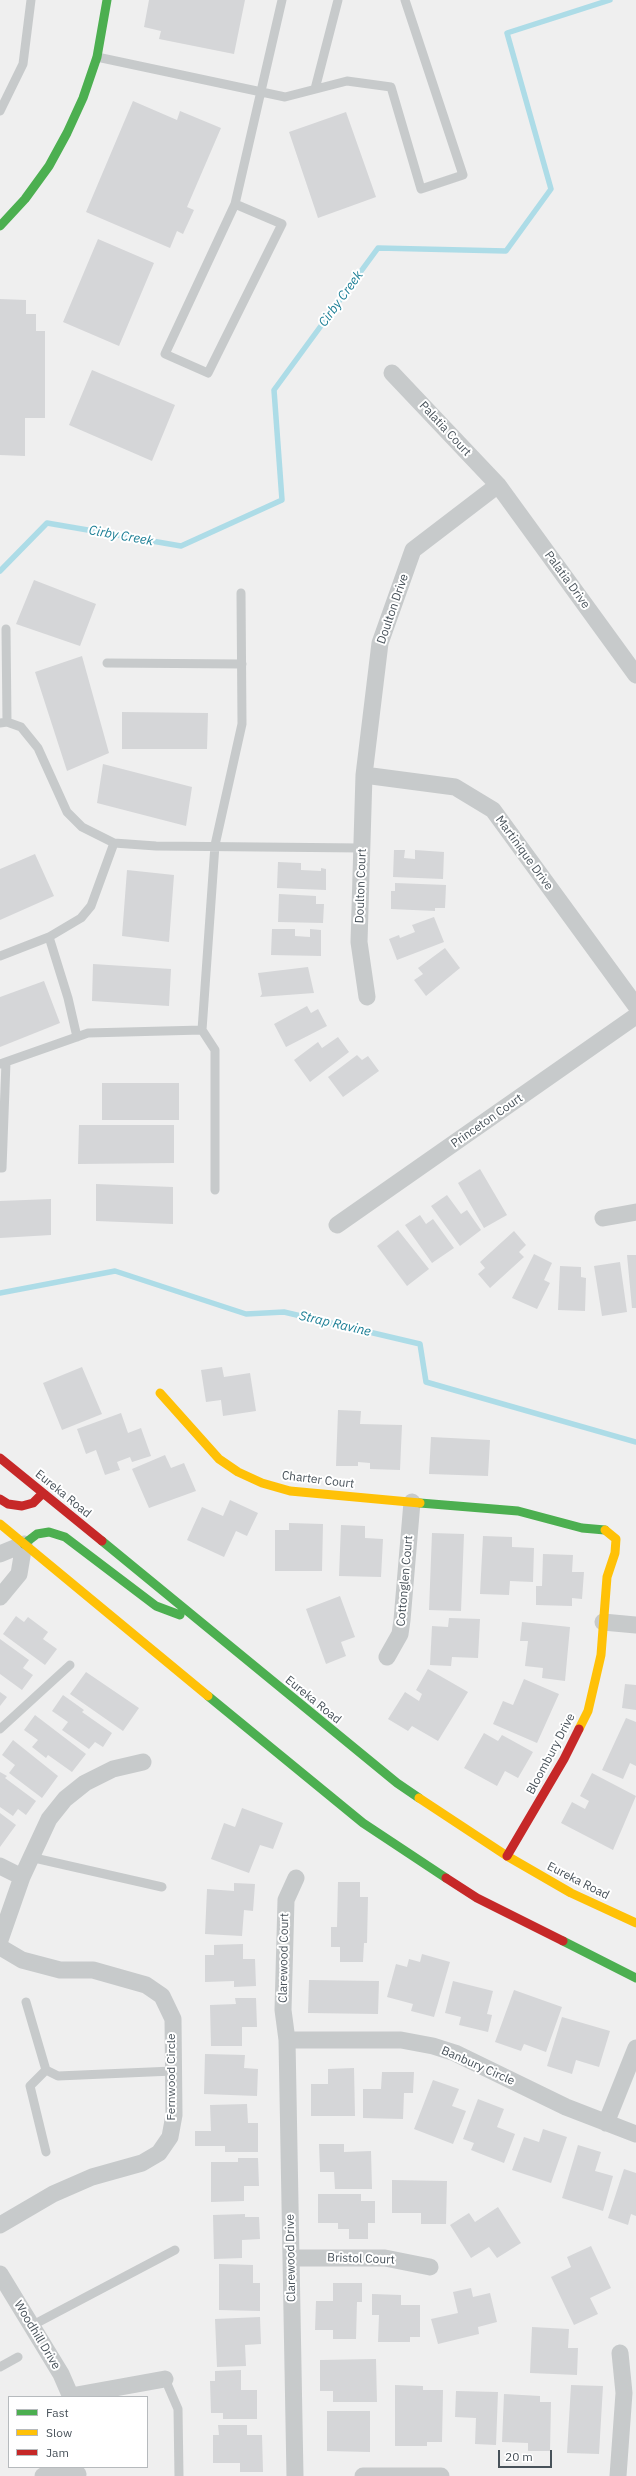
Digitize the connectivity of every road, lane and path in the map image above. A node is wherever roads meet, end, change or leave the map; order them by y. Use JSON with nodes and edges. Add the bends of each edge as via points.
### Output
{"nodes":[{"id":1,"x":31,"y":0,"type":"edge"},
{"id":2,"x":107,"y":0,"type":"edge"},
{"id":3,"x":282,"y":0,"type":"edge"},
{"id":4,"x":338,"y":0,"type":"edge"},
{"id":5,"x":405,"y":0,"type":"edge"},
{"id":6,"x":97,"y":56,"type":"junction"},
{"id":7,"x":314,"y":89,"type":"junction"},
{"id":8,"x":262,"y":92,"type":"junction"},
{"id":9,"x":0,"y":110,"type":"edge"},
{"id":10,"x":234,"y":204,"type":"junction"},
{"id":11,"x":0,"y":226,"type":"edge"},
{"id":12,"x":392,"y":373,"type":"dead end"},
{"id":13,"x":498,"y":485,"type":"junction"},
{"id":14,"x":241,"y":593,"type":"dead end"},
{"id":15,"x":6,"y":629,"type":"dead end"},
{"id":16,"x":107,"y":664,"type":"dead end"},
{"id":17,"x":242,"y":664,"type":"junction"},
{"id":18,"x":636,"y":675,"type":"edge"},
{"id":19,"x":3,"y":722,"type":"edge"},
{"id":20,"x":364,"y":775,"type":"junction"},
{"id":21,"x":114,"y":843,"type":"junction"},
{"id":22,"x":215,"y":845,"type":"junction"},
{"id":23,"x":362,"y":848,"type":"junction"},
{"id":24,"x":48,"y":937,"type":"junction"},
{"id":25,"x":0,"y":956,"type":"edge"},
{"id":26,"x":367,"y":997,"type":"dead end"},
{"id":27,"x":636,"y":1006,"type":"edge"},
{"id":28,"x":636,"y":1016,"type":"edge"},
{"id":29,"x":202,"y":1030,"type":"junction"},
{"id":30,"x":77,"y":1037,"type":"junction"},
{"id":31,"x":3,"y":1063,"type":"edge"},
{"id":32,"x":0,"y":1168,"type":"edge"},
{"id":33,"x":215,"y":1190,"type":"dead end"},
{"id":34,"x":636,"y":1212,"type":"edge"},
{"id":35,"x":603,"y":1218,"type":"dead end"},
{"id":36,"x":337,"y":1225,"type":"dead end"},
{"id":37,"x":160,"y":1393,"type":"dead end"},
{"id":38,"x":0,"y":1458,"type":"edge"},
{"id":39,"x":43,"y":1493,"type":"junction"},
{"id":40,"x":0,"y":1499,"type":"edge"},
{"id":41,"x":412,"y":1502,"type":"junction"},
{"id":42,"x":0,"y":1524,"type":"edge"},
{"id":43,"x":616,"y":1539,"type":"joint"},
{"id":44,"x":24,"y":1544,"type":"junction"},
{"id":45,"x":0,"y":1554,"type":"edge"},
{"id":46,"x":0,"y":1597,"type":"edge"},
{"id":47,"x":200,"y":1622,"type":"junction"},
{"id":48,"x":603,"y":1622,"type":"junction"},
{"id":49,"x":636,"y":1625,"type":"edge"},
{"id":50,"x":387,"y":1657,"type":"dead end"},
{"id":51,"x":70,"y":1665,"type":"dead end"},
{"id":52,"x":0,"y":1729,"type":"edge"},
{"id":53,"x":143,"y":1762,"type":"dead end"},
{"id":54,"x":507,"y":1856,"type":"junction"},
{"id":55,"x":30,"y":1857,"type":"junction"},
{"id":56,"x":0,"y":1866,"type":"edge"},
{"id":57,"x":22,"y":1877,"type":"junction"},
{"id":58,"x":296,"y":1878,"type":"dead end"},
{"id":59,"x":162,"y":1887,"type":"dead end"},
{"id":60,"x":636,"y":1923,"type":"edge"},
{"id":61,"x":0,"y":1940,"type":"edge"},
{"id":62,"x":0,"y":1947,"type":"edge"},
{"id":63,"x":636,"y":1978,"type":"edge"},
{"id":64,"x":26,"y":2002,"type":"dead end"},
{"id":65,"x":287,"y":2040,"type":"junction"},
{"id":66,"x":636,"y":2048,"type":"edge"},
{"id":67,"x":46,"y":2070,"type":"junction"},
{"id":68,"x":173,"y":2071,"type":"junction"},
{"id":69,"x":606,"y":2123,"type":"junction"},
{"id":70,"x":636,"y":2134,"type":"edge"},
{"id":71,"x":46,"y":2152,"type":"dead end"},
{"id":72,"x":0,"y":2225,"type":"edge"},
{"id":73,"x":175,"y":2250,"type":"dead end"},
{"id":74,"x":291,"y":2258,"type":"junction"},
{"id":75,"x":430,"y":2267,"type":"dead end"},
{"id":76,"x":0,"y":2274,"type":"edge"},
{"id":77,"x":31,"y":2326,"type":"junction"},
{"id":78,"x":620,"y":2353,"type":"dead end"},
{"id":79,"x":18,"y":2357,"type":"dead end"},
{"id":80,"x":0,"y":2367,"type":"edge"},
{"id":81,"x":165,"y":2379,"type":"joint"},
{"id":82,"x":71,"y":2396,"type":"edge"},
{"id":83,"x":76,"y":2396,"type":"edge"},
{"id":84,"x":78,"y":2472,"type":"edge"},
{"id":85,"x":43,"y":2476,"type":"edge"},
{"id":86,"x":179,"y":2476,"type":"edge"},
{"id":87,"x":295,"y":2476,"type":"edge"},
{"id":88,"x":363,"y":2476,"type":"edge"},
{"id":89,"x":441,"y":2476,"type":"edge"},
{"id":90,"x":618,"y":2476,"type":"edge"}],
"edges":[{"from":1,"to":9,"type":"lane","via":[[23,64]]},
{"from":2,"to":6,"type":"main road"},
{"from":3,"to":8,"type":"lane"},
{"from":4,"to":7,"type":"lane"},
{"from":5,"to":7,"type":"lane","via":[[463,175],[421,189],[392,87],[347,81]]},
{"from":6,"to":8,"type":"lane"},
{"from":6,"to":11,"type":"main road","via":[[83,98],[49,166],[25,199]]},
{"from":7,"to":8,"type":"lane","via":[[285,97]]},
{"from":8,"to":10,"type":"lane"},
{"from":10,"to":10,"type":"lane","via":[[165,354],[208,373],[282,224]]},
{"from":12,"to":13,"type":"street","name":"Palatia Court"},
{"from":13,"to":18,"type":"street","name":"Palatia Drive"},
{"from":13,"to":20,"type":"street","name":"Doulton Drive","via":[[412,550],[380,643]]},
{"from":14,"to":17,"type":"lane"},
{"from":15,"to":19,"type":"lane"},
{"from":16,"to":17,"type":"lane"},
{"from":17,"to":22,"type":"lane","via":[[242,724]]},
{"from":19,"to":21,"type":"lane","via":[[21,727],[38,748],[67,812],[82,827]]},
{"from":20,"to":23,"type":"street","name":"Doulton Court"},
{"from":20,"to":27,"type":"street","name":"Martinique Drive","via":[[455,787],[493,810]]},
{"from":21,"to":22,"type":"lane","via":[[156,846]]},
{"from":21,"to":24,"type":"lane","via":[[91,906],[81,918]]},
{"from":22,"to":23,"type":"lane"},
{"from":22,"to":29,"type":"lane"},
{"from":23,"to":26,"type":"street","name":"Doulton Court","via":[[359,942]]},
{"from":24,"to":25,"type":"lane"},
{"from":24,"to":30,"type":"lane","via":[[68,998]]},
{"from":28,"to":36,"type":"street","name":"Princeton Court"},
{"from":29,"to":30,"type":"lane","via":[[103,1032]]},
{"from":29,"to":33,"type":"lane","via":[[215,1050]]},
{"from":30,"to":31,"type":"lane"},
{"from":31,"to":32,"type":"lane"},
{"from":34,"to":35,"type":"street"},
{"from":37,"to":41,"type":"main road","name":"Charter Court","via":[[219,1459],[238,1472],[262,1483],[290,1491]]},
{"from":38,"to":39,"type":"main road","name":"Eureka Road"},
{"from":39,"to":40,"type":"main road","via":[[33,1503],[22,1506],[8,1504]]},
{"from":39,"to":47,"type":"main road","name":"Eureka Road"},
{"from":41,"to":43,"type":"main road","name":"Charter Court","via":[[518,1511],[582,1528],[606,1530]]},
{"from":41,"to":50,"type":"street","name":"Cottonglen Court","via":[[400,1634]]},
{"from":42,"to":44,"type":"main road"},
{"from":43,"to":48,"type":"main road","name":"Bloombury Drive","via":[[615,1553],[607,1577]]},
{"from":44,"to":45,"type":"street"},
{"from":44,"to":46,"type":"street","via":[[19,1574]]},
{"from":44,"to":47,"type":"main road","via":[[37,1534],[49,1532],[65,1538],[156,1606]]},
{"from":44,"to":63,"type":"main road","via":[[363,1823],[477,1898]]},
{"from":47,"to":54,"type":"main road","name":"Eureka Road","via":[[397,1783]]},
{"from":48,"to":49,"type":"street"},
{"from":48,"to":54,"type":"main road","name":"Bloombury Drive","via":[[598,1675],[588,1711],[564,1759]]},
{"from":51,"to":52,"type":"lane"},
{"from":53,"to":55,"type":"street","via":[[113,1769],[86,1783],[65,1799],[49,1818]]},
{"from":54,"to":60,"type":"main road","name":"Eureka Road","via":[[571,1893]]},
{"from":55,"to":57,"type":"street"},
{"from":55,"to":59,"type":"lane"},
{"from":56,"to":57,"type":"street"},
{"from":57,"to":61,"type":"street"},
{"from":58,"to":65,"type":"street","name":"Clarewood Court","via":[[286,1900],[284,1920],[283,2010]]},
{"from":62,"to":68,"type":"street","name":"Fernwood Circle","via":[[22,1960],[60,1970],[93,1970],[146,1985],[162,1996],[172,2019]]},
{"from":64,"to":67,"type":"lane"},
{"from":65,"to":69,"type":"street","name":"Banbury Circle","via":[[395,2040],[433,2046],[455,2053],[566,2107]]},
{"from":65,"to":74,"type":"street","name":"Clarewood Drive"},
{"from":66,"to":69,"type":"street"},
{"from":67,"to":68,"type":"lane","via":[[58,2076]]},
{"from":67,"to":71,"type":"lane","via":[[30,2086]]},
{"from":68,"to":72,"type":"street","name":"Fernwood Circle","via":[[174,2115],[170,2137],[159,2153],[142,2163],[92,2177],[53,2194]]},
{"from":69,"to":70,"type":"street","name":"Banbury Circle"},
{"from":73,"to":77,"type":"lane"},
{"from":74,"to":75,"type":"street","name":"Bristol Court","via":[[385,2258]]},
{"from":74,"to":87,"type":"street","name":"Clarewood Drive"},
{"from":76,"to":77,"type":"street","name":"Woodhill Drive"},
{"from":77,"to":82,"type":"street","name":"Woodhill Drive","via":[[61,2374]]},
{"from":78,"to":90,"type":"street","via":[[624,2393]]},
{"from":79,"to":80,"type":"lane"},
{"from":81,"to":83,"type":"street"},
{"from":81,"to":86,"type":"lane","via":[[178,2409]]},
{"from":84,"to":85,"type":"street"},
{"from":88,"to":89,"type":"street"}]}
